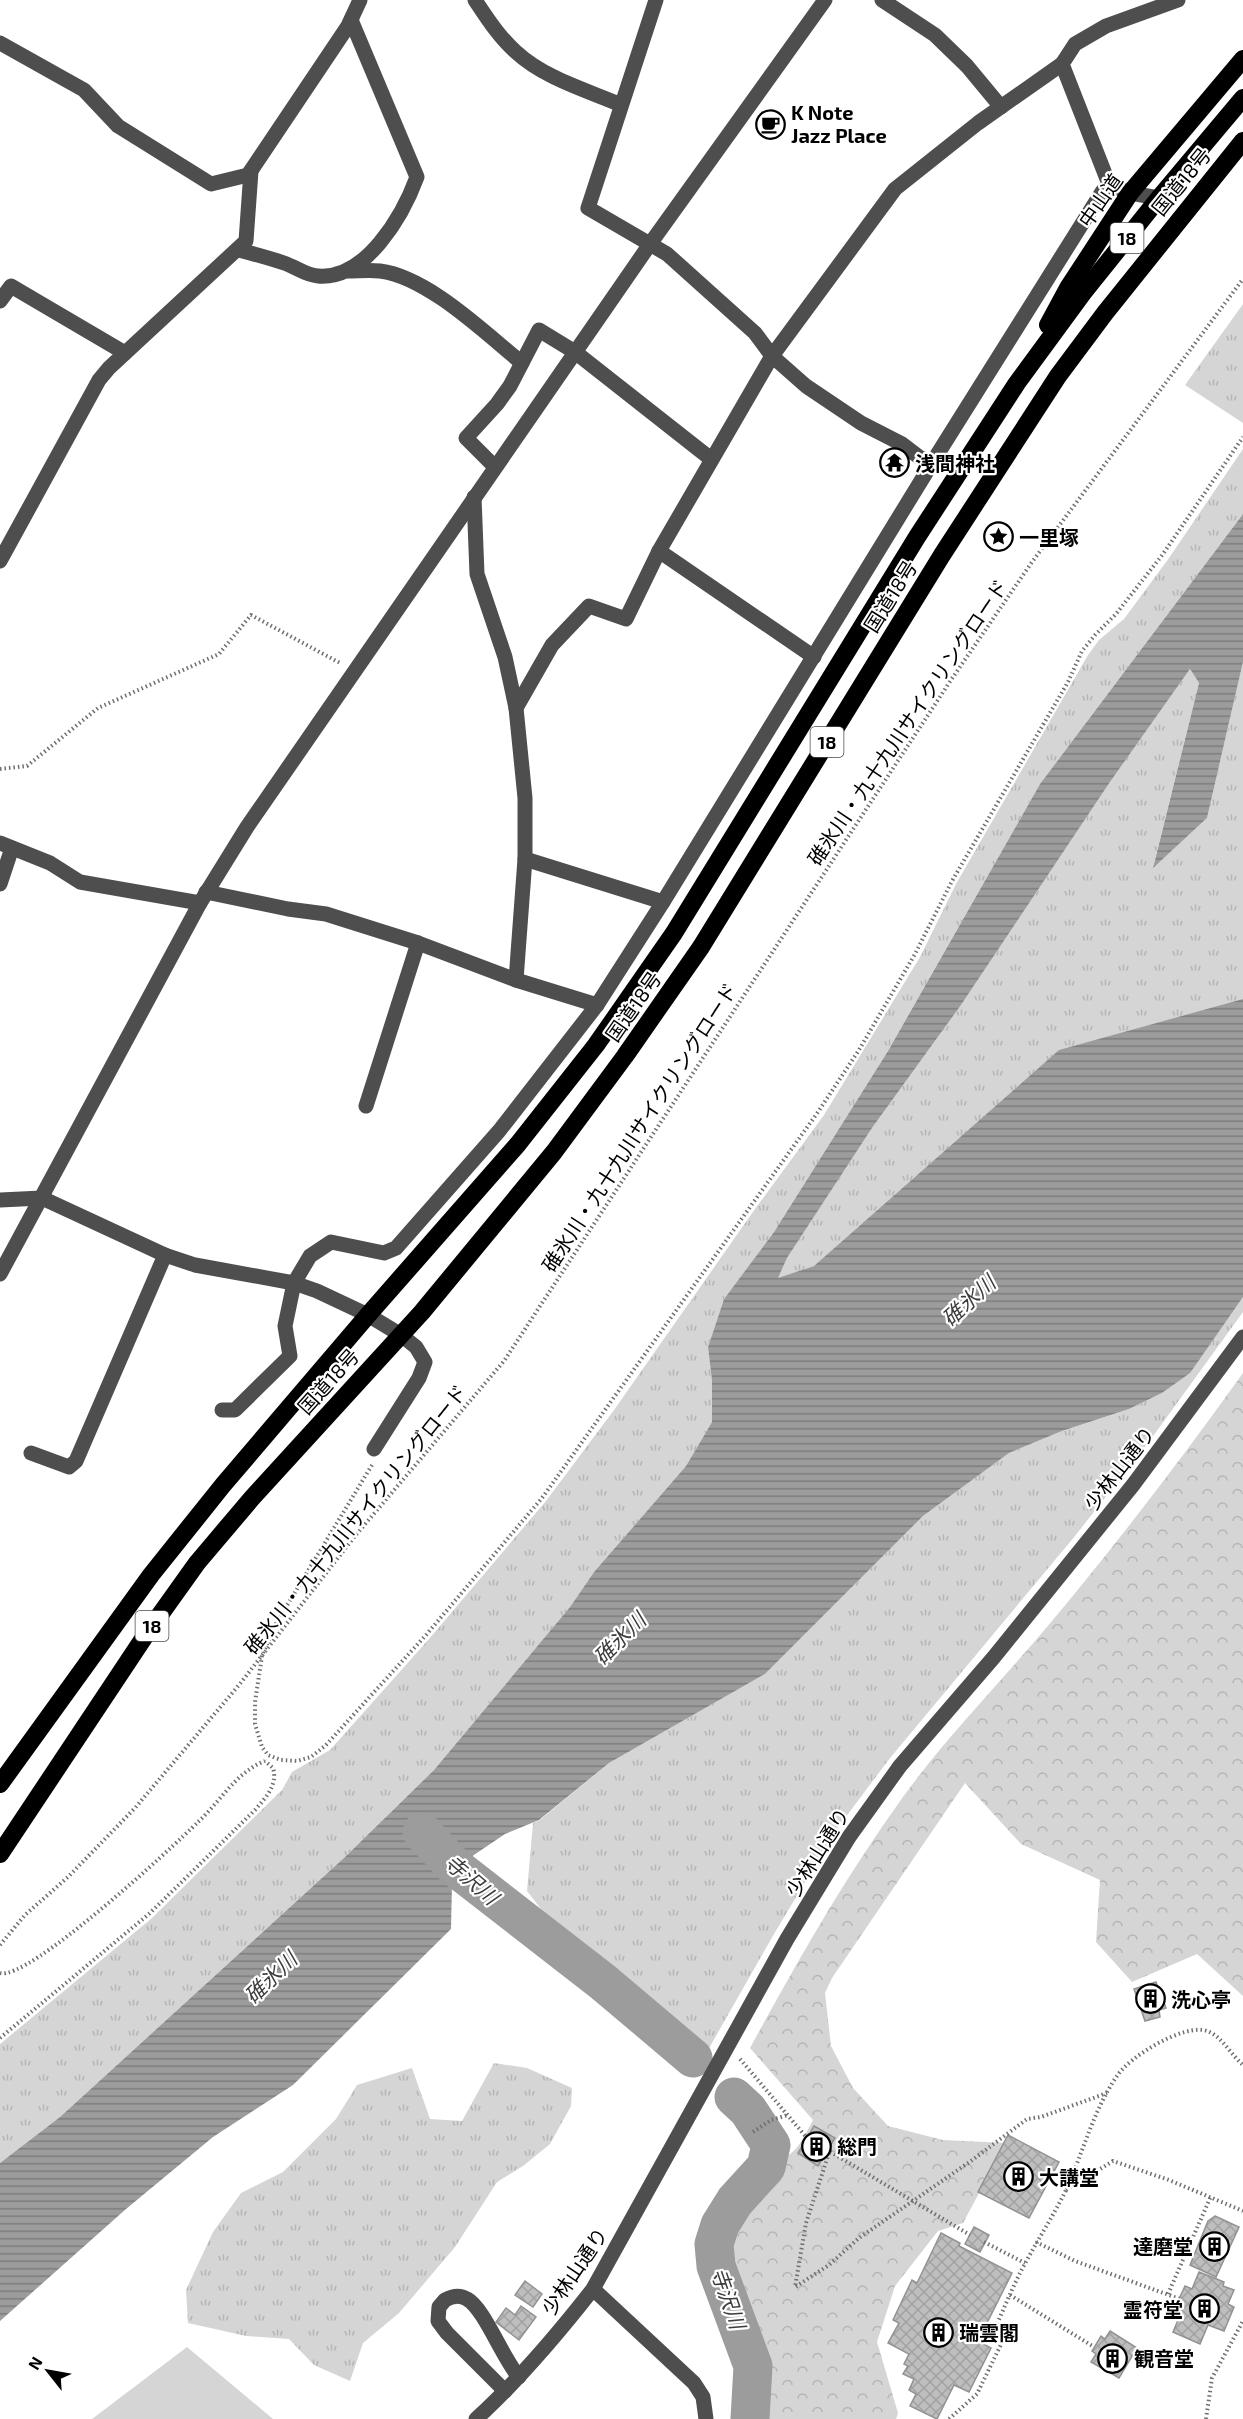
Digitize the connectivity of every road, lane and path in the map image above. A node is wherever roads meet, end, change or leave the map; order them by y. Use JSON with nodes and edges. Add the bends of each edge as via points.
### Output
{"nodes":[{"id":1,"x":360,"y":0,"type":"edge"},
{"id":2,"x":474,"y":0,"type":"edge"},
{"id":3,"x":656,"y":0,"type":"edge"},
{"id":4,"x":825,"y":0,"type":"edge"},
{"id":5,"x":882,"y":0,"type":"edge"},
{"id":6,"x":1178,"y":0,"type":"edge"},
{"id":7,"x":351,"y":20,"type":"junction"},
{"id":8,"x":0,"y":43,"type":"edge"},
{"id":9,"x":1243,"y":59,"type":"edge"},
{"id":10,"x":1062,"y":64,"type":"junction"},
{"id":11,"x":1243,"y":98,"type":"edge"},
{"id":12,"x":621,"y":105,"type":"junction"},
{"id":13,"x":1001,"y":107,"type":"junction"},
{"id":14,"x":1243,"y":141,"type":"edge"},
{"id":15,"x":251,"y":171,"type":"junction"},
{"id":16,"x":1109,"y":184,"type":"junction"},
{"id":17,"x":1130,"y":193,"type":"junction"},
{"id":18,"x":1159,"y":198,"type":"junction"},
{"id":19,"x":650,"y":244,"type":"junction"},
{"id":20,"x":239,"y":250,"type":"junction"},
{"id":21,"x":348,"y":271,"type":"junction"},
{"id":22,"x":1243,"y":279,"type":"edge"},
{"id":23,"x":0,"y":302,"type":"edge"},
{"id":24,"x":575,"y":352,"type":"junction"},
{"id":25,"x":125,"y":353,"type":"junction"},
{"id":26,"x":772,"y":356,"type":"junction"},
{"id":27,"x":522,"y":363,"type":"junction"},
{"id":28,"x":1017,"y":383,"type":"junction"},
{"id":29,"x":1243,"y":437,"type":"edge"},
{"id":30,"x":711,"y":459,"type":"junction"},
{"id":31,"x":932,"y":463,"type":"junction"},
{"id":32,"x":495,"y":467,"type":"junction"},
{"id":33,"x":474,"y":497,"type":"junction"},
{"id":34,"x":659,"y":551,"type":"junction"},
{"id":35,"x":0,"y":561,"type":"edge"},
{"id":36,"x":814,"y":657,"type":"junction"},
{"id":37,"x":354,"y":670,"type":"junction"},
{"id":38,"x":516,"y":708,"type":"junction"},
{"id":39,"x":0,"y":769,"type":"edge"},
{"id":40,"x":6,"y":845,"type":"edge"},
{"id":41,"x":525,"y":859,"type":"junction"},
{"id":42,"x":0,"y":884,"type":"edge"},
{"id":43,"x":203,"y":897,"type":"junction"},
{"id":44,"x":663,"y":903,"type":"junction"},
{"id":45,"x":418,"y":943,"type":"junction"},
{"id":46,"x":516,"y":980,"type":"junction"},
{"id":47,"x":597,"y":1005,"type":"junction"},
{"id":48,"x":366,"y":1106,"type":"dead end"},
{"id":49,"x":42,"y":1198,"type":"junction"},
{"id":50,"x":0,"y":1200,"type":"edge"},
{"id":51,"x":165,"y":1255,"type":"junction"},
{"id":52,"x":0,"y":1274,"type":"edge"},
{"id":53,"x":294,"y":1283,"type":"junction"},
{"id":54,"x":368,"y":1315,"type":"junction"},
{"id":55,"x":402,"y":1335,"type":"junction"},
{"id":56,"x":1243,"y":1337,"type":"edge"},
{"id":57,"x":222,"y":1410,"type":"dead end"},
{"id":58,"x":374,"y":1449,"type":"joint"},
{"id":59,"x":32,"y":1453,"type":"dead end"},
{"id":60,"x":262,"y":1656,"type":"junction"},
{"id":61,"x":268,"y":1755,"type":"junction"},
{"id":62,"x":265,"y":1761,"type":"junction"},
{"id":63,"x":0,"y":1784,"type":"edge"},
{"id":64,"x":0,"y":1854,"type":"edge"},
{"id":65,"x":0,"y":1945,"type":"edge"},
{"id":66,"x":0,"y":1973,"type":"edge"},
{"id":67,"x":0,"y":2038,"type":"edge"},
{"id":68,"x":739,"y":2058,"type":"dead end"},
{"id":69,"x":1243,"y":2065,"type":"edge"},
{"id":70,"x":1107,"y":2093,"type":"junction"},
{"id":71,"x":788,"y":2115,"type":"junction"},
{"id":72,"x":753,"y":2132,"type":"dead end"},
{"id":73,"x":829,"y":2153,"type":"junction"},
{"id":74,"x":1066,"y":2190,"type":"junction"},
{"id":75,"x":1211,"y":2196,"type":"junction"},
{"id":76,"x":913,"y":2202,"type":"junction"},
{"id":77,"x":1243,"y":2211,"type":"edge"},
{"id":78,"x":970,"y":2235,"type":"dead end"},
{"id":79,"x":984,"y":2242,"type":"dead end"},
{"id":80,"x":1036,"y":2242,"type":"junction"},
{"id":81,"x":1025,"y":2263,"type":"junction"},
{"id":82,"x":593,"y":2289,"type":"junction"},
{"id":83,"x":1168,"y":2294,"type":"junction"},
{"id":84,"x":1010,"y":2295,"type":"junction"},
{"id":85,"x":1180,"y":2299,"type":"dead end"},
{"id":86,"x":1243,"y":2321,"type":"edge"},
{"id":87,"x":1094,"y":2347,"type":"dead end"},
{"id":88,"x":519,"y":2377,"type":"junction"},
{"id":89,"x":505,"y":2391,"type":"junction"},
{"id":90,"x":476,"y":2419,"type":"edge"},
{"id":91,"x":706,"y":2419,"type":"edge"},
{"id":92,"x":949,"y":2419,"type":"edge"},
{"id":93,"x":1206,"y":2419,"type":"edge"}],
"edges":[{"from":1,"to":7,"type":"street"},
{"from":2,"to":12,"type":"street","via":[[518,53],[547,73]]},
{"from":3,"to":12,"type":"street"},
{"from":4,"to":19,"type":"street"},
{"from":5,"to":13,"type":"street","via":[[934,34]]},
{"from":6,"to":10,"type":"street","via":[[1106,26],[1075,44]]},
{"from":7,"to":15,"type":"street"},
{"from":7,"to":21,"type":"street","via":[[417,177],[408,202],[390,229]]},
{"from":8,"to":15,"type":"street","via":[[84,90],[118,126],[212,184]]},
{"from":9,"to":17,"type":"highway","name":"中山道","number":"18"},
{"from":10,"to":13,"type":"street"},
{"from":10,"to":16,"type":"street"},
{"from":11,"to":18,"type":"highway","name":"国道18号","number":"18"},
{"from":12,"to":19,"type":"street","via":[[588,207]]},
{"from":13,"to":26,"type":"street","via":[[895,189]]},
{"from":14,"to":55,"type":"highway","name":"国道18号","number":"18","via":[[1105,313],[1046,394],[948,545],[701,947],[625,1056],[554,1152]]},
{"from":15,"to":20,"type":"street","via":[[246,242]]},
{"from":16,"to":17,"type":"street"},
{"from":16,"to":31,"type":"street"},
{"from":17,"to":18,"type":"street"},
{"from":17,"to":28,"type":"highway","name":"中山道","number":"18","via":[[1068,288]]},
{"from":18,"to":28,"type":"highway","name":"国道18号","number":"18"},
{"from":19,"to":24,"type":"street"},
{"from":19,"to":26,"type":"street","via":[[668,254],[755,333]]},
{"from":20,"to":21,"type":"street","via":[[316,276]]},
{"from":20,"to":25,"type":"street"},
{"from":21,"to":27,"type":"street","via":[[382,272],[422,286]]},
{"from":22,"to":60,"type":"path","name":"碓氷川・九十九川サイクリングロード","via":[[1032,562],[951,680],[504,1361],[355,1536]]},
{"from":23,"to":25,"type":"street","via":[[11,286]]},
{"from":24,"to":27,"type":"street","via":[[539,330]]},
{"from":24,"to":30,"type":"street"},
{"from":24,"to":32,"type":"street"},
{"from":25,"to":35,"type":"street","via":[[99,380]]},
{"from":26,"to":30,"type":"street"},
{"from":26,"to":31,"type":"street","via":[[806,386]]},
{"from":27,"to":32,"type":"street","via":[[497,404],[466,438]]},
{"from":28,"to":54,"type":"highway","name":"国道18号","number":"18","via":[[661,951],[596,1045],[518,1144]]},
{"from":29,"to":61,"type":"path","via":[[1163,554],[1082,651],[859,1050],[542,1498],[326,1745],[311,1757],[297,1761]]},
{"from":30,"to":34,"type":"street"},
{"from":31,"to":36,"type":"street"},
{"from":32,"to":33,"type":"street"},
{"from":33,"to":37,"type":"street"},
{"from":33,"to":38,"type":"street","via":[[477,574],[505,657]]},
{"from":34,"to":36,"type":"street"},
{"from":34,"to":38,"type":"street","via":[[626,619],[589,606],[552,645]]},
{"from":36,"to":44,"type":"street"},
{"from":37,"to":39,"type":"path","via":[[251,615],[219,654],[98,708],[27,766]]},
{"from":37,"to":43,"type":"street"},
{"from":38,"to":41,"type":"street","via":[[525,798]]},
{"from":40,"to":42,"type":"street"},
{"from":40,"to":43,"type":"street","via":[[50,863],[80,882]]},
{"from":41,"to":44,"type":"street"},
{"from":41,"to":46,"type":"street"},
{"from":43,"to":45,"type":"street","via":[[326,914]]},
{"from":43,"to":49,"type":"street"},
{"from":44,"to":47,"type":"street"},
{"from":45,"to":46,"type":"street"},
{"from":45,"to":48,"type":"street"},
{"from":46,"to":47,"type":"street"},
{"from":47,"to":53,"type":"street","via":[[499,1131],[396,1248],[384,1253],[331,1242],[310,1256]]},
{"from":49,"to":50,"type":"street"},
{"from":49,"to":51,"type":"street"},
{"from":49,"to":52,"type":"street"},
{"from":51,"to":53,"type":"street","via":[[195,1265]]},
{"from":51,"to":59,"type":"street","via":[[76,1461],[69,1467]]},
{"from":53,"to":54,"type":"street"},
{"from":53,"to":57,"type":"street","via":[[285,1326],[290,1356],[235,1410]]},
{"from":54,"to":55,"type":"street"},
{"from":54,"to":63,"type":"highway","name":"国道18号","number":"18","via":[[151,1575]]},
{"from":55,"to":58,"type":"street","via":[[425,1362]]},
{"from":55,"to":64,"type":"highway","name":"国道18号","number":"18","via":[[197,1563]]},
{"from":56,"to":82,"type":"street","name":"少林山通り","via":[[1133,1485],[900,1766],[849,1837],[787,1940]]},
{"from":58,"to":60,"type":"path","via":[[371,1466],[274,1627]]},
{"from":60,"to":61,"type":"path","via":[[255,1724]]},
{"from":60,"to":65,"type":"path","name":"碓氷川・九十九川サイクリングロード","via":[[135,1808],[25,1915]]},
{"from":61,"to":62,"type":"path"},
{"from":62,"to":66,"type":"path","via":[[249,1768],[158,1861],[90,1918],[30,1964],[15,1972]]},
{"from":62,"to":67,"type":"path","via":[[273,1768],[274,1783],[255,1810],[150,1913]]},
{"from":68,"to":71,"type":"path"},
{"from":69,"to":70,"type":"path","via":[[1219,2039],[1207,2031],[1193,2029],[1130,2061]]},
{"from":70,"to":74,"type":"path"},
{"from":70,"to":76,"type":"path","via":[[1027,2119]]},
{"from":71,"to":72,"type":"path"},
{"from":71,"to":73,"type":"path","via":[[807,2138]]},
{"from":73,"to":76,"type":"path"},
{"from":73,"to":76,"type":"path","via":[[806,2223],[795,2287]]},
{"from":74,"to":75,"type":"path","via":[[1113,2162]]},
{"from":74,"to":80,"type":"path"},
{"from":75,"to":77,"type":"path"},
{"from":75,"to":83,"type":"path"},
{"from":76,"to":78,"type":"path"},
{"from":79,"to":81,"type":"path"},
{"from":80,"to":81,"type":"path"},
{"from":80,"to":83,"type":"path","via":[[1075,2261]]},
{"from":81,"to":84,"type":"path"},
{"from":82,"to":88,"type":"street","name":"少林山通り"},
{"from":82,"to":91,"type":"street","via":[[694,2384],[703,2397]]},
{"from":83,"to":85,"type":"path"},
{"from":84,"to":87,"type":"path"},
{"from":84,"to":92,"type":"path","via":[[996,2326],[1007,2332],[977,2394]]},
{"from":86,"to":93,"type":"path","via":[[1212,2378]]},
{"from":88,"to":89,"type":"street","name":"少林山通り"},
{"from":88,"to":89,"type":"street","via":[[478,2308],[460,2296],[445,2300],[439,2307],[438,2320]]},
{"from":89,"to":90,"type":"street","name":"少林山通り"}]}
